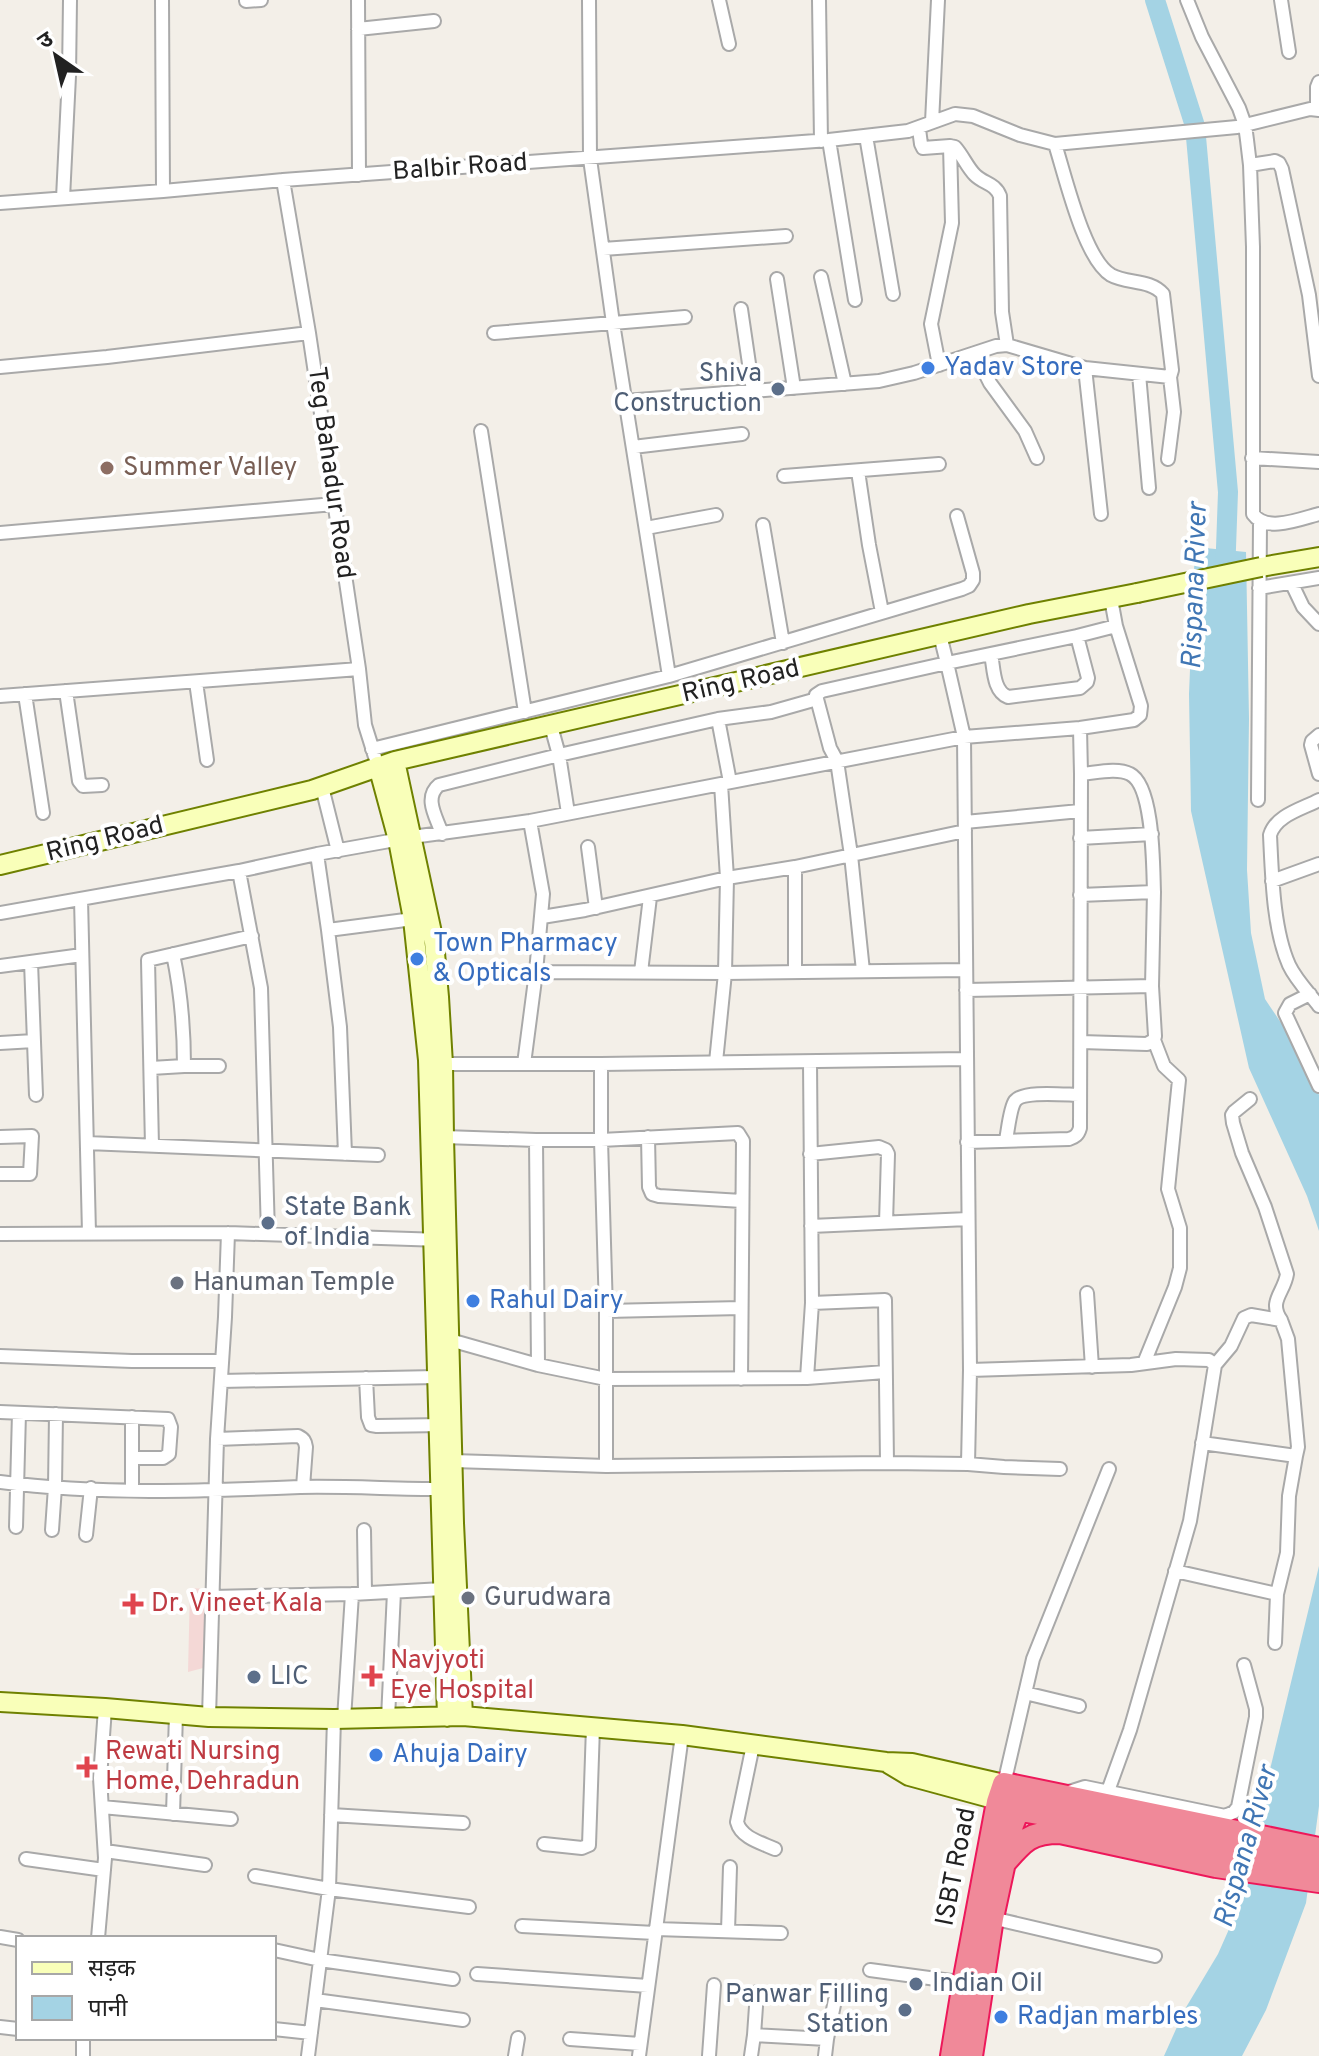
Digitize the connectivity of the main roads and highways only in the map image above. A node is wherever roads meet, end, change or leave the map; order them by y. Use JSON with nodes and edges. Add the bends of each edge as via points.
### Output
{"nodes":[{"id":1,"x":1319,"y":557,"type":"edge"},
{"id":2,"x":382,"y":759,"type":"junction"},
{"id":3,"x":348,"y":776,"type":"junction"},
{"id":4,"x":405,"y":839,"type":"junction"},
{"id":5,"x":0,"y":854,"type":"edge"},
{"id":6,"x":0,"y":865,"type":"edge"},
{"id":7,"x":440,"y":1240,"type":"junction"},
{"id":8,"x":446,"y":1425,"type":"junction"},
{"id":9,"x":0,"y":1702,"type":"edge"},
{"id":10,"x":455,"y":1716,"type":"junction"},
{"id":11,"x":1012,"y":1796,"type":"junction"},
{"id":12,"x":1101,"y":1806,"type":"junction"},
{"id":13,"x":1319,"y":1849,"type":"edge"},
{"id":14,"x":1004,"y":1863,"type":"junction"},
{"id":15,"x":1317,"y":1876,"type":"edge"},
{"id":16,"x":973,"y":1986,"type":"junction"},
{"id":17,"x":952,"y":2056,"type":"edge"},
{"id":18,"x":971,"y":2056,"type":"edge"}],
"edges":[{"from":1,"to":2,"type":"main road","name":"Ring Road","bridge":true,"via":[[1029,614],[551,726]]},
{"from":2,"to":3,"type":"main road","name":"Ring Road"},
{"from":2,"to":4,"type":"main road"},
{"from":3,"to":5,"type":"main road","name":"Ring Road","via":[[319,777]]},
{"from":3,"to":6,"type":"main road","name":"Ring Road","via":[[322,787]]},
{"from":4,"to":7,"type":"main road"},
{"from":4,"to":7,"type":"main road","via":[[434,942],[443,1064]]},
{"from":7,"to":8,"type":"main road","via":[[450,1340]]},
{"from":7,"to":8,"type":"main road","via":[[437,1377]]},
{"from":8,"to":10,"type":"main road","via":[[453,1461]]},
{"from":8,"to":10,"type":"main road","via":[[440,1489],[443,1589]]},
{"from":9,"to":10,"type":"main road","via":[[209,1717]]},
{"from":10,"to":11,"type":"main road","via":[[682,1735],[886,1762],[909,1776],[990,1798]]},
{"from":11,"to":12,"type":"highway"},
{"from":11,"to":12,"type":"highway","via":[[1060,1795]]},
{"from":11,"to":14,"type":"highway"},
{"from":11,"to":16,"type":"highway","name":"ISBT Road"},
{"from":12,"to":13,"type":"highway"},
{"from":12,"to":15,"type":"highway"},
{"from":14,"to":15,"type":"highway","via":[[1035,1834],[1060,1832],[1216,1866]]},
{"from":14,"to":16,"type":"highway"},
{"from":16,"to":17,"type":"highway","name":"ISBT Road"},
{"from":16,"to":18,"type":"highway"}]}
